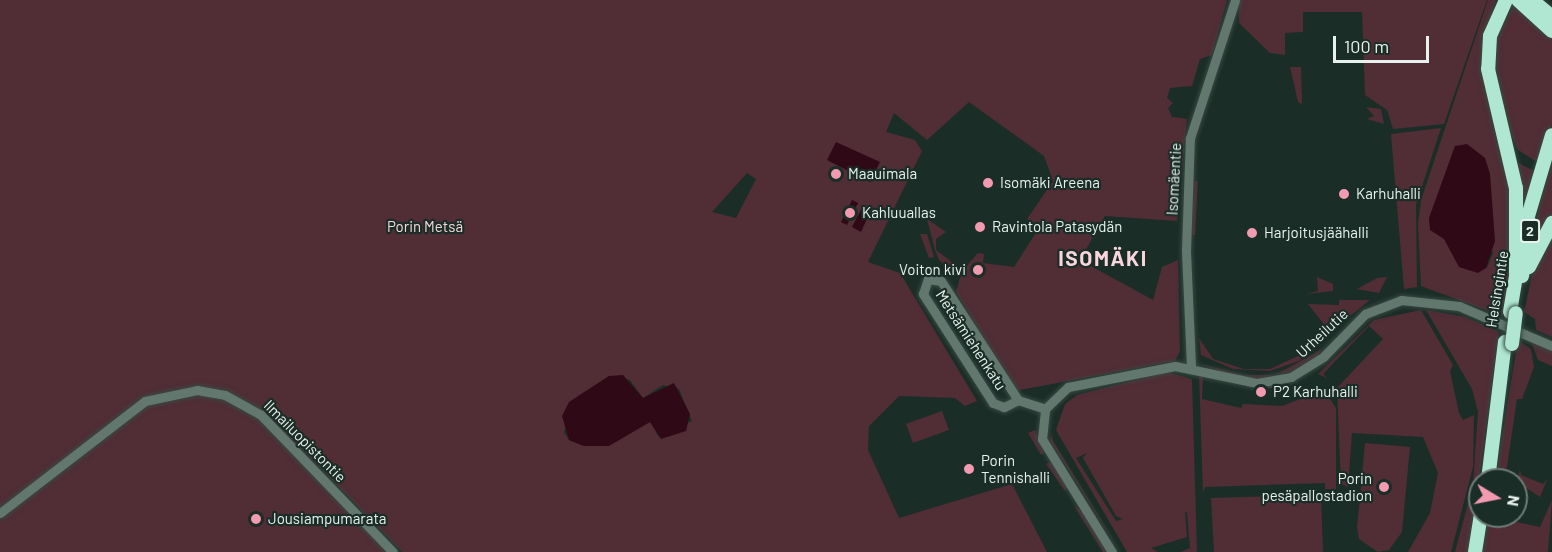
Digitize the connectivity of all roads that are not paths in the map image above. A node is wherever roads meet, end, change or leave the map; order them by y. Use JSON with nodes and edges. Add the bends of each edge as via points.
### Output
{"nodes":[{"id":1,"x":1235,"y":0,"type":"edge"},
{"id":2,"x":1506,"y":0,"type":"edge"},
{"id":3,"x":1518,"y":0,"type":"edge"},
{"id":4,"x":1532,"y":0,"type":"edge"},
{"id":5,"x":1552,"y":17,"type":"edge"},
{"id":6,"x":1552,"y":31,"type":"edge"},
{"id":7,"x":1552,"y":135,"type":"edge"},
{"id":8,"x":1552,"y":150,"type":"edge"},
{"id":9,"x":1552,"y":223,"type":"edge"},
{"id":10,"x":1518,"y":279,"type":"junction"},
{"id":11,"x":1552,"y":346,"type":"edge"},
{"id":12,"x":1191,"y":366,"type":"junction"},
{"id":13,"x":1018,"y":400,"type":"junction"},
{"id":14,"x":1045,"y":409,"type":"junction"},
{"id":15,"x":1490,"y":468,"type":"edge"},
{"id":16,"x":0,"y":513,"type":"edge"},
{"id":17,"x":1479,"y":528,"type":"edge"},
{"id":18,"x":393,"y":552,"type":"edge"},
{"id":19,"x":1112,"y":552,"type":"edge"},
{"id":20,"x":1475,"y":552,"type":"edge"}],
"edges":[{"from":1,"to":12,"type":"street","name":"Isomäentie","via":[[1190,138],[1186,250]]},
{"from":2,"to":10,"type":"highway","via":[[1490,36],[1488,69],[1514,177]]},
{"from":3,"to":6,"type":"highway"},
{"from":4,"to":5,"type":"highway"},
{"from":7,"to":10,"type":"highway","name":"Helsingintie","number":"2","via":[[1533,189]]},
{"from":8,"to":10,"type":"highway","name":"Helsingintie","number":"2"},
{"from":9,"to":10,"type":"highway"},
{"from":10,"to":15,"type":"highway","name":"Helsingintie","number":"2","bridge":true},
{"from":11,"to":12,"type":"street","name":"Urheilutie","via":[[1459,306],[1401,300],[1365,314],[1324,356],[1291,377],[1257,383]]},
{"from":12,"to":14,"type":"street","name":"Urheilutie","via":[[1078,384],[1053,396]]},
{"from":13,"to":13,"type":"street","name":"Metsämiehenkatu","via":[[941,281],[928,279],[923,294],[993,403],[1004,407]]},
{"from":13,"to":14,"type":"street","name":"Metsämiehenkatu"},
{"from":14,"to":19,"type":"street","via":[[1042,439]]},
{"from":16,"to":18,"type":"street","name":"Ilmailuopistontie","via":[[145,401],[197,390],[225,395],[261,416]]},
{"from":17,"to":20,"type":"highway"}]}
